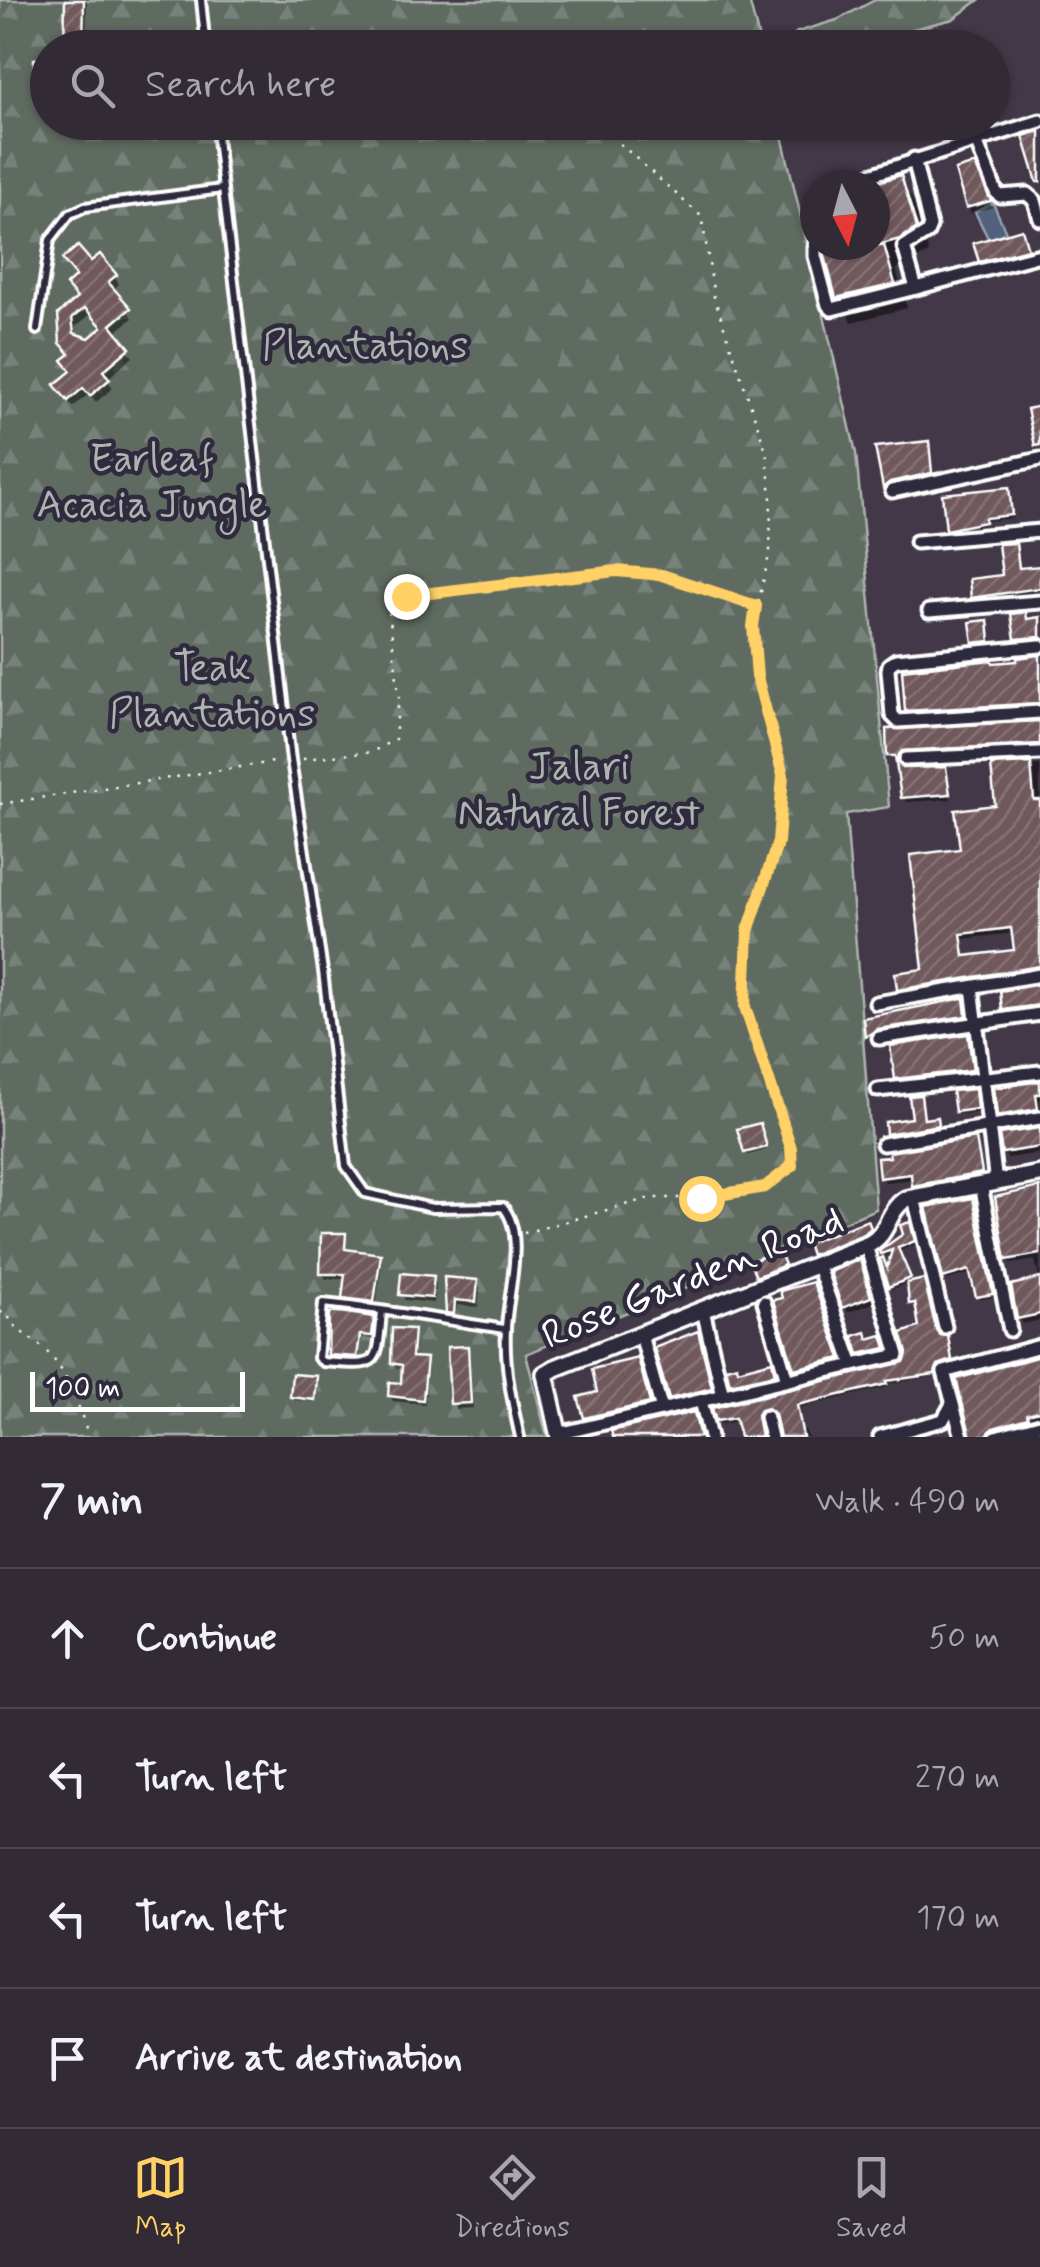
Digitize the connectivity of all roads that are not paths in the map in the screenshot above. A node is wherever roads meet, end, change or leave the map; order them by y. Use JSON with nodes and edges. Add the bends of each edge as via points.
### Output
{"nodes":[{"id":1,"x":201,"y":0,"type":"edge"},
{"id":2,"x":204,"y":30,"type":"edge"},
{"id":3,"x":1040,"y":121,"type":"edge"},
{"id":4,"x":1010,"y":130,"type":"edge"},
{"id":5,"x":216,"y":140,"type":"edge"},
{"id":6,"x":976,"y":140,"type":"joint"},
{"id":7,"x":914,"y":159,"type":"junction"},
{"id":8,"x":882,"y":170,"type":"edge"},
{"id":9,"x":222,"y":189,"type":"junction"},
{"id":10,"x":1040,"y":219,"type":"edge"},
{"id":11,"x":1040,"y":255,"type":"edge"},
{"id":12,"x":816,"y":260,"type":"edge"},
{"id":13,"x":916,"y":288,"type":"junction"},
{"id":14,"x":37,"y":330,"type":"dead end"},
{"id":15,"x":1040,"y":459,"type":"edge"},
{"id":16,"x":892,"y":491,"type":"dead end"},
{"id":17,"x":1040,"y":531,"type":"edge"},
{"id":18,"x":916,"y":542,"type":"dead end"},
{"id":19,"x":1040,"y":602,"type":"edge"},
{"id":20,"x":929,"y":610,"type":"dead end"},
{"id":21,"x":1040,"y":646,"type":"edge"},
{"id":22,"x":1040,"y":712,"type":"edge"},
{"id":23,"x":1040,"y":752,"type":"edge"},
{"id":24,"x":906,"y":759,"type":"dead end"},
{"id":25,"x":1040,"y":975,"type":"edge"},
{"id":26,"x":972,"y":986,"type":"junction"},
{"id":27,"x":876,"y":1003,"type":"dead end"},
{"id":28,"x":1040,"y":1014,"type":"edge"},
{"id":29,"x":977,"y":1023,"type":"junction"},
{"id":30,"x":879,"y":1038,"type":"dead end"},
{"id":31,"x":1040,"y":1072,"type":"edge"},
{"id":32,"x":984,"y":1078,"type":"junction"},
{"id":33,"x":878,"y":1090,"type":"dead end"},
{"id":34,"x":1040,"y":1118,"type":"edge"},
{"id":35,"x":989,"y":1126,"type":"junction"},
{"id":36,"x":883,"y":1144,"type":"dead end"},
{"id":37,"x":1040,"y":1174,"type":"edge"},
{"id":38,"x":988,"y":1184,"type":"junction"},
{"id":39,"x":910,"y":1199,"type":"junction"},
{"id":40,"x":866,"y":1245,"type":"junction"},
{"id":41,"x":818,"y":1264,"type":"junction"},
{"id":42,"x":764,"y":1302,"type":"dead end"},
{"id":43,"x":704,"y":1310,"type":"junction"},
{"id":44,"x":382,"y":1311,"type":"junction"},
{"id":45,"x":945,"y":1327,"type":"dead end"},
{"id":46,"x":506,"y":1329,"type":"junction"},
{"id":47,"x":1010,"y":1330,"type":"dead end"},
{"id":48,"x":641,"y":1335,"type":"junction"},
{"id":49,"x":1040,"y":1346,"type":"edge"},
{"id":50,"x":853,"y":1366,"type":"junction"},
{"id":51,"x":788,"y":1380,"type":"junction"},
{"id":52,"x":723,"y":1396,"type":"junction"},
{"id":53,"x":700,"y":1401,"type":"junction"},
{"id":54,"x":952,"y":1404,"type":"junction"},
{"id":55,"x":662,"y":1410,"type":"junction"},
{"id":56,"x":766,"y":1417,"type":"dead end"},
{"id":57,"x":1040,"y":1425,"type":"edge"},
{"id":58,"x":558,"y":1435,"type":"edge"},
{"id":59,"x":520,"y":1437,"type":"edge"},
{"id":60,"x":710,"y":1437,"type":"edge"},
{"id":61,"x":771,"y":1437,"type":"edge"},
{"id":62,"x":880,"y":1437,"type":"edge"},
{"id":63,"x":962,"y":1437,"type":"edge"},
{"id":64,"x":996,"y":1437,"type":"edge"}],
"edges":[{"from":1,"to":2,"type":"lane"},
{"from":3,"to":4,"type":"street"},
{"from":5,"to":9,"type":"lane"},
{"from":6,"to":7,"type":"street"},
{"from":6,"to":10,"type":"street","via":[[996,192],[1027,194]]},
{"from":7,"to":8,"type":"street"},
{"from":7,"to":13,"type":"street","via":[[930,226],[904,247]]},
{"from":9,"to":14,"type":"lane","via":[[70,214],[50,240]]},
{"from":9,"to":46,"type":"lane","via":[[346,1166],[366,1193],[432,1208],[503,1207],[512,1218],[514,1268]]},
{"from":11,"to":13,"type":"street"},
{"from":12,"to":13,"type":"street","via":[[832,308]]},
{"from":15,"to":16,"type":"street"},
{"from":17,"to":18,"type":"street"},
{"from":19,"to":20,"type":"street"},
{"from":21,"to":22,"type":"street","via":[[896,660],[888,670],[898,721]]},
{"from":23,"to":24,"type":"street"},
{"from":25,"to":26,"type":"street"},
{"from":26,"to":27,"type":"street"},
{"from":26,"to":29,"type":"street"},
{"from":28,"to":29,"type":"street"},
{"from":29,"to":30,"type":"street"},
{"from":29,"to":32,"type":"street"},
{"from":31,"to":32,"type":"street"},
{"from":32,"to":33,"type":"street"},
{"from":32,"to":35,"type":"street"},
{"from":34,"to":35,"type":"street"},
{"from":35,"to":36,"type":"street"},
{"from":35,"to":38,"type":"street"},
{"from":37,"to":38,"type":"street"},
{"from":38,"to":39,"type":"street"},
{"from":38,"to":47,"type":"street"},
{"from":39,"to":40,"type":"street","name":"Rose Garden Road","via":[[895,1207],[877,1240]]},
{"from":39,"to":45,"type":"street"},
{"from":40,"to":41,"type":"street","name":"Rose Garden Road"},
{"from":40,"to":50,"type":"street","via":[[898,1355]]},
{"from":41,"to":43,"type":"street","name":"Rose Garden Road"},
{"from":41,"to":50,"type":"street"},
{"from":42,"to":51,"type":"street"},
{"from":43,"to":48,"type":"street","name":"Rose Garden Road"},
{"from":43,"to":52,"type":"street"},
{"from":44,"to":44,"type":"lane","via":[[374,1360],[365,1365],[318,1358],[322,1303]]},
{"from":44,"to":46,"type":"lane"},
{"from":46,"to":59,"type":"lane"},
{"from":48,"to":55,"type":"street"},
{"from":48,"to":58,"type":"street","name":"Rose Garden Road","via":[[545,1374]]},
{"from":49,"to":54,"type":"street","via":[[946,1370]]},
{"from":50,"to":51,"type":"street"},
{"from":51,"to":52,"type":"street"},
{"from":52,"to":53,"type":"street"},
{"from":53,"to":55,"type":"street"},
{"from":53,"to":60,"type":"street"},
{"from":54,"to":62,"type":"street","via":[[943,1420]]},
{"from":54,"to":63,"type":"street"},
{"from":55,"to":58,"type":"street"},
{"from":56,"to":61,"type":"street"},
{"from":57,"to":64,"type":"street"}]}
